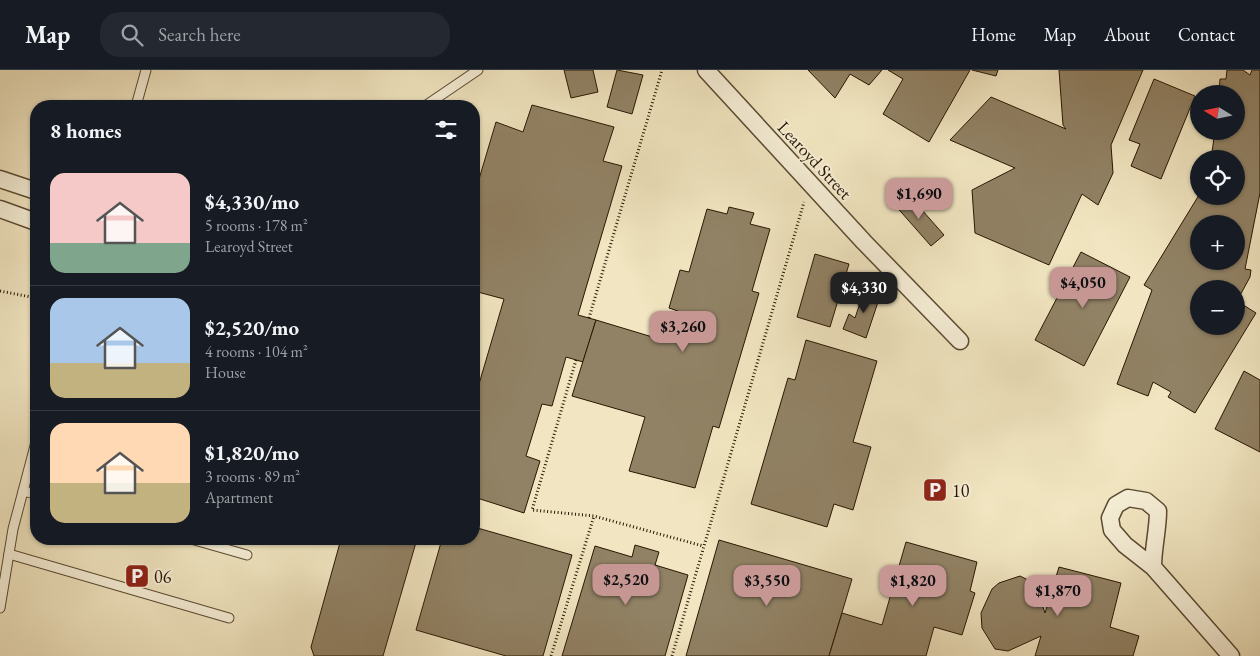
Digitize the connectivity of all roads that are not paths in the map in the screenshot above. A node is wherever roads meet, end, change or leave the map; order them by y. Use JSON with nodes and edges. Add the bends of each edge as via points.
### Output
{"nodes":[{"id":1,"x":146,"y":70,"type":"edge"},
{"id":2,"x":478,"y":70,"type":"edge"},
{"id":3,"x":706,"y":70,"type":"edge"},
{"id":4,"x":140,"y":100,"type":"edge"},
{"id":5,"x":434,"y":100,"type":"edge"},
{"id":6,"x":0,"y":179,"type":"edge"},
{"id":7,"x":30,"y":190,"type":"edge"},
{"id":8,"x":0,"y":209,"type":"edge"},
{"id":9,"x":30,"y":220,"type":"edge"},
{"id":10,"x":960,"y":341,"type":"dead end"},
{"id":11,"x":30,"y":465,"type":"edge"},
{"id":12,"x":23,"y":491,"type":"junction"},
{"id":13,"x":30,"y":493,"type":"edge"},
{"id":14,"x":212,"y":545,"type":"edge"},
{"id":15,"x":9,"y":554,"type":"junction"},
{"id":16,"x":247,"y":555,"type":"dead end"},
{"id":17,"x":1153,"y":567,"type":"dead end"},
{"id":18,"x":0,"y":608,"type":"edge"},
{"id":19,"x":229,"y":618,"type":"dead end"},
{"id":20,"x":1231,"y":656,"type":"edge"}],
"edges":[{"from":1,"to":4,"type":"lane"},
{"from":2,"to":5,"type":"lane"},
{"from":3,"to":10,"type":"street","name":"Learoyd Street"},
{"from":6,"to":7,"type":"street"},
{"from":8,"to":9,"type":"street"},
{"from":11,"to":12,"type":"lane"},
{"from":12,"to":13,"type":"lane"},
{"from":12,"to":15,"type":"lane"},
{"from":14,"to":16,"type":"lane"},
{"from":15,"to":18,"type":"lane"},
{"from":15,"to":19,"type":"lane"},
{"from":17,"to":20,"type":"street"}]}
